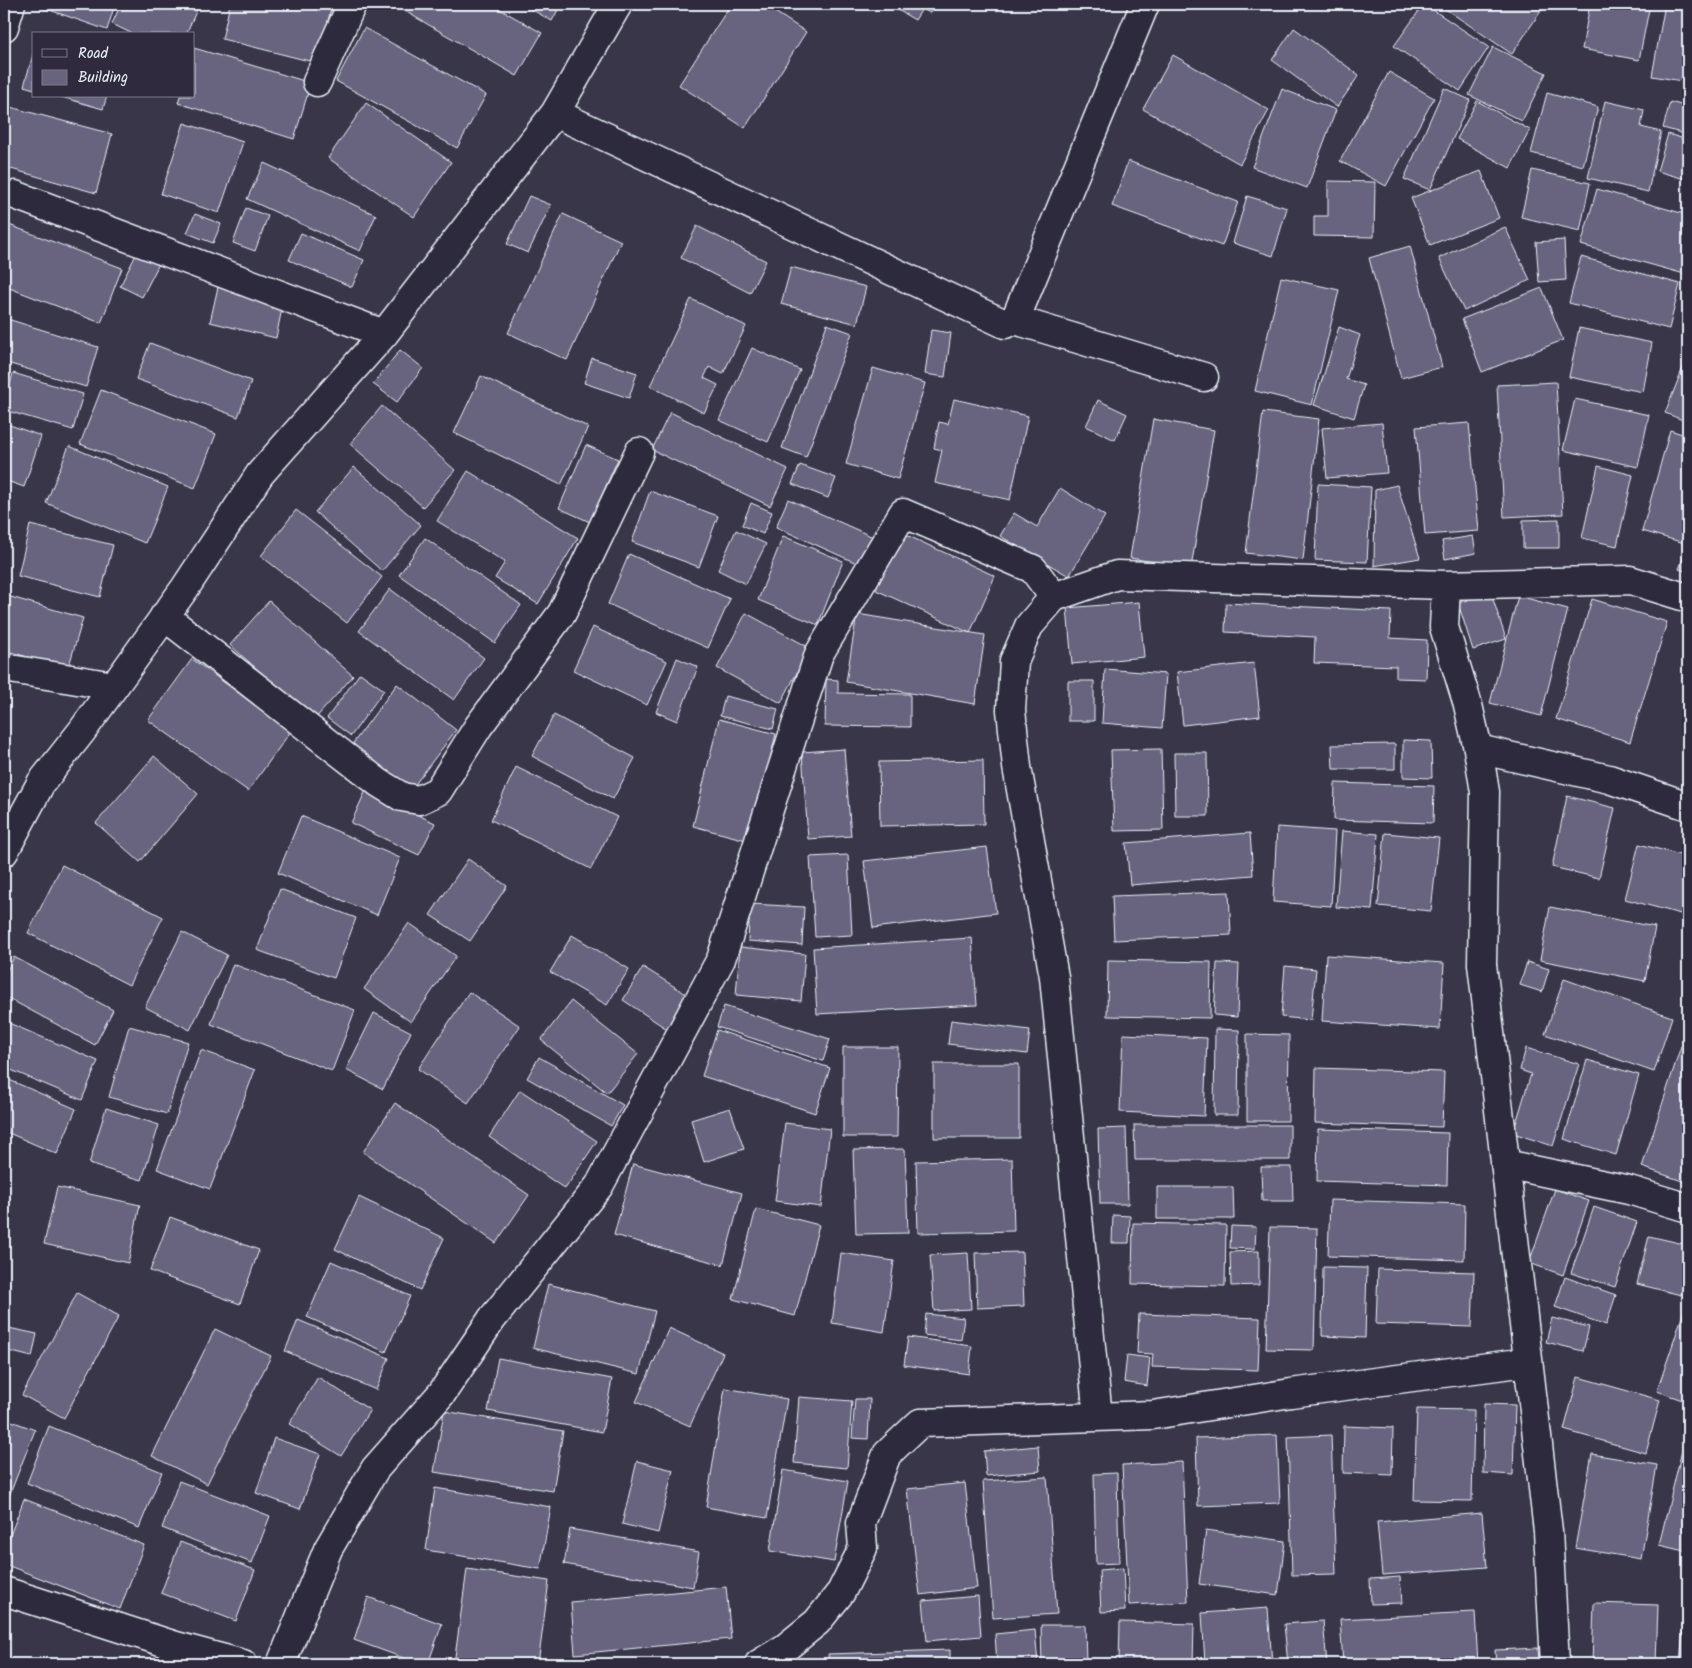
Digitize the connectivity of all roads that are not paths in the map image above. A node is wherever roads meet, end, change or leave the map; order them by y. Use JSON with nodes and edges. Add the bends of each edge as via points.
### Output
{"nodes":[{"id":1,"x":11,"y":4,"type":"edge"},
{"id":2,"x":352,"y":4,"type":"edge"},
{"id":3,"x":618,"y":4,"type":"edge"},
{"id":4,"x":1145,"y":4,"type":"edge"},
{"id":5,"x":4,"y":28,"type":"edge"},
{"id":6,"x":317,"y":82,"type":"dead end"},
{"id":7,"x":555,"y":113,"type":"junction"},
{"id":8,"x":15,"y":195,"type":"dead end"},
{"id":9,"x":1015,"y":320,"type":"junction"},
{"id":10,"x":384,"y":334,"type":"junction"},
{"id":11,"x":1204,"y":377,"type":"dead end"},
{"id":12,"x":639,"y":452,"type":"dead end"},
{"id":13,"x":1032,"y":569,"type":"junction"},
{"id":14,"x":1446,"y":585,"type":"junction"},
{"id":15,"x":1054,"y":597,"type":"junction"},
{"id":16,"x":1688,"y":598,"type":"edge"},
{"id":17,"x":164,"y":616,"type":"junction"},
{"id":18,"x":1028,"y":626,"type":"junction"},
{"id":19,"x":4,"y":668,"type":"edge"},
{"id":20,"x":114,"y":686,"type":"junction"},
{"id":21,"x":1478,"y":749,"type":"junction"},
{"id":22,"x":1688,"y":806,"type":"edge"},
{"id":23,"x":4,"y":852,"type":"edge"},
{"id":24,"x":1505,"y":1164,"type":"junction"},
{"id":25,"x":1688,"y":1208,"type":"edge"},
{"id":26,"x":1527,"y":1362,"type":"junction"},
{"id":27,"x":1098,"y":1417,"type":"junction"},
{"id":28,"x":4,"y":1591,"type":"edge"},
{"id":29,"x":243,"y":1664,"type":"edge"},
{"id":30,"x":281,"y":1664,"type":"edge"},
{"id":31,"x":759,"y":1664,"type":"edge"},
{"id":32,"x":1555,"y":1664,"type":"edge"}],
"edges":[{"from":1,"to":5,"type":"street"},
{"from":2,"to":6,"type":"street"},
{"from":3,"to":7,"type":"street"},
{"from":4,"to":9,"type":"street"},
{"from":7,"to":9,"type":"street","via":[[1005,324]]},
{"from":7,"to":10,"type":"street"},
{"from":8,"to":10,"type":"street"},
{"from":9,"to":11,"type":"street"},
{"from":10,"to":17,"type":"street","via":[[260,474]]},
{"from":12,"to":17,"type":"street","via":[[562,612],[478,727],[438,791],[419,800],[402,797],[379,783]]},
{"from":13,"to":15,"type":"street"},
{"from":13,"to":18,"type":"street"},
{"from":13,"to":30,"type":"street","via":[[903,513],[819,654],[721,959],[604,1177],[492,1319],[442,1393],[375,1469],[328,1549]]},
{"from":14,"to":15,"type":"street","via":[[1117,575]]},
{"from":14,"to":16,"type":"street","via":[[1630,580]]},
{"from":14,"to":21,"type":"street","via":[[1444,627]]},
{"from":15,"to":18,"type":"street"},
{"from":17,"to":20,"type":"street"},
{"from":18,"to":27,"type":"street","via":[[1014,661],[1011,710],[1017,766],[1054,977]]},
{"from":19,"to":20,"type":"street"},
{"from":20,"to":23,"type":"street","via":[[41,783]]},
{"from":21,"to":22,"type":"street","via":[[1609,778]]},
{"from":21,"to":24,"type":"street","via":[[1485,792],[1482,964]]},
{"from":24,"to":25,"type":"street","via":[[1629,1190]]},
{"from":24,"to":26,"type":"street"},
{"from":26,"to":27,"type":"street","via":[[1153,1415]]},
{"from":26,"to":32,"type":"street","via":[[1548,1531]]},
{"from":27,"to":31,"type":"street","via":[[920,1423],[887,1454],[861,1523],[863,1548],[841,1592],[817,1622]]},
{"from":28,"to":29,"type":"street"}]}
